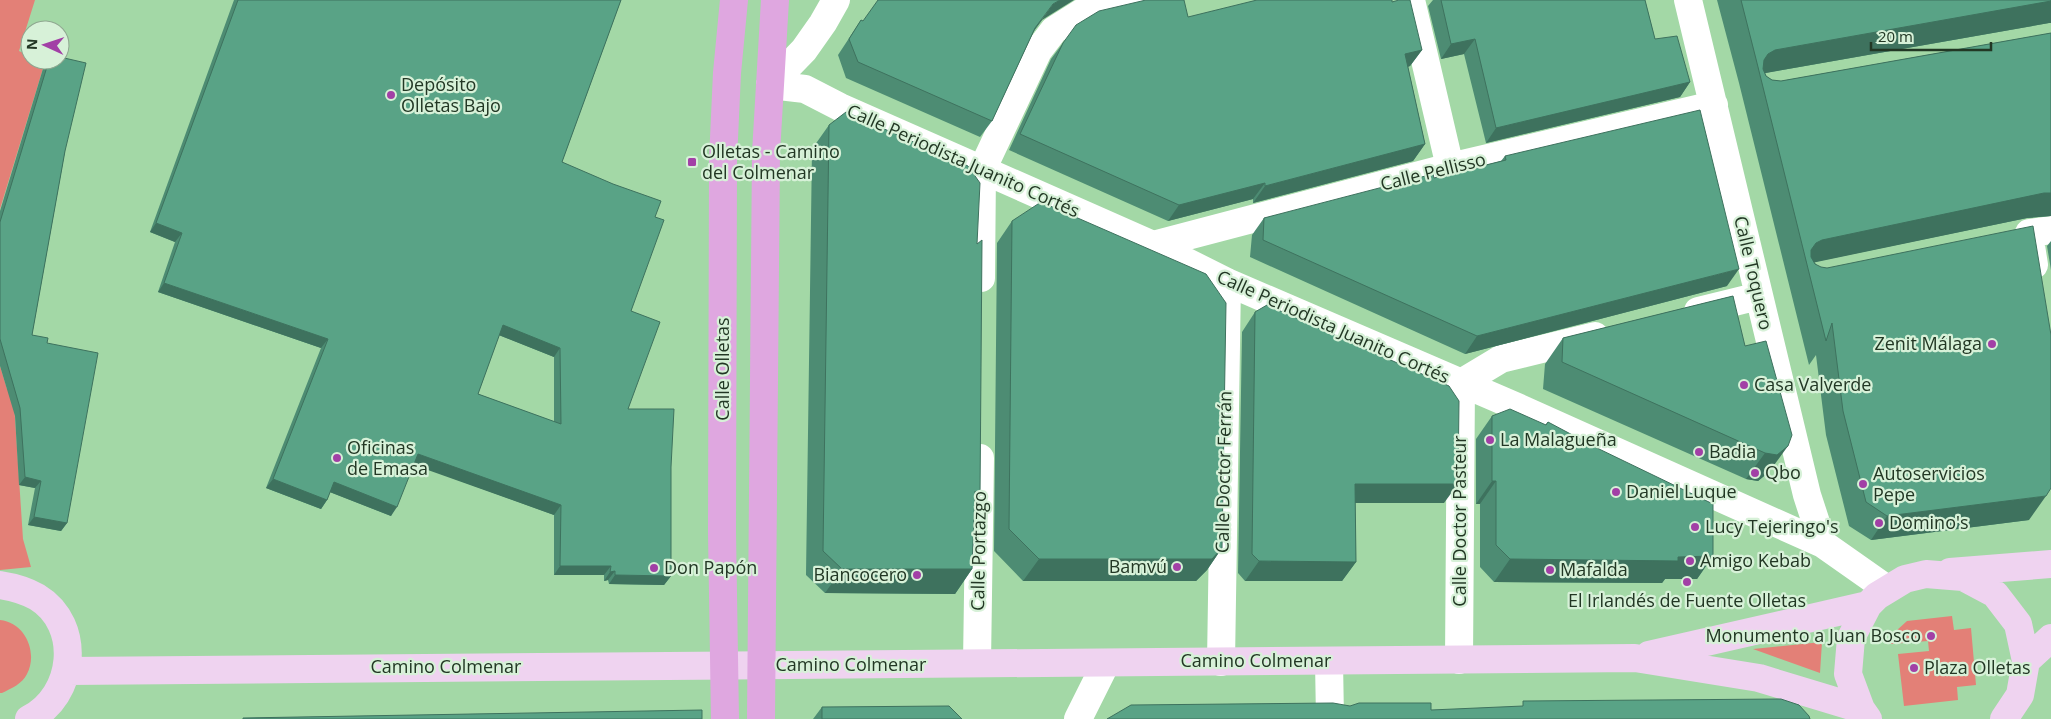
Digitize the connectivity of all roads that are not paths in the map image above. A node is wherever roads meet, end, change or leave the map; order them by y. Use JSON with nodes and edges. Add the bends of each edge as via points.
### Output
{"nodes":[{"id":1,"x":734,"y":0,"type":"edge"},
{"id":2,"x":775,"y":0,"type":"edge"},
{"id":3,"x":836,"y":0,"type":"edge"},
{"id":4,"x":1135,"y":0,"type":"edge"},
{"id":5,"x":1411,"y":0,"type":"edge"},
{"id":6,"x":1688,"y":0,"type":"edge"},
{"id":7,"x":770,"y":85,"type":"junction"},
{"id":8,"x":1714,"y":105,"type":"junction"},
{"id":9,"x":1450,"y":167,"type":"junction"},
{"id":10,"x":982,"y":170,"type":"junction"},
{"id":11,"x":2040,"y":232,"type":"edge"},
{"id":12,"x":1153,"y":245,"type":"junction"},
{"id":13,"x":1227,"y":282,"type":"junction"},
{"id":14,"x":2038,"y":290,"type":"edge"},
{"id":15,"x":1759,"y":296,"type":"junction"},
{"id":16,"x":981,"y":306,"type":"edge"},
{"id":17,"x":1674,"y":316,"type":"edge"},
{"id":18,"x":1617,"y":330,"type":"edge"},
{"id":19,"x":1461,"y":383,"type":"junction"},
{"id":20,"x":980,"y":436,"type":"edge"},
{"id":21,"x":1823,"y":544,"type":"junction"},
{"id":22,"x":2051,"y":564,"type":"edge"},
{"id":23,"x":1926,"y":574,"type":"junction"},
{"id":24,"x":0,"y":585,"type":"edge"},
{"id":25,"x":1878,"y":597,"type":"junction"},
{"id":26,"x":2051,"y":638,"type":"edge"},
{"id":27,"x":1635,"y":658,"type":"junction"},
{"id":28,"x":1459,"y":660,"type":"junction"},
{"id":29,"x":2026,"y":660,"type":"junction"},
{"id":30,"x":1329,"y":661,"type":"junction"},
{"id":31,"x":1106,"y":662,"type":"junction"},
{"id":32,"x":1221,"y":662,"type":"junction"},
{"id":33,"x":977,"y":663,"type":"junction"},
{"id":34,"x":761,"y":665,"type":"junction"},
{"id":35,"x":725,"y":666,"type":"junction"},
{"id":36,"x":67,"y":670,"type":"junction"},
{"id":37,"x":1865,"y":714,"type":"edge"},
{"id":38,"x":29,"y":719,"type":"edge"},
{"id":39,"x":725,"y":719,"type":"edge"},
{"id":40,"x":761,"y":719,"type":"edge"},
{"id":41,"x":1078,"y":719,"type":"edge"},
{"id":42,"x":1330,"y":719,"type":"edge"},
{"id":43,"x":2004,"y":719,"type":"edge"}],
"edges":[{"from":1,"to":35,"type":"main road","name":"Calle Olletas","via":[[723,160]]},
{"from":2,"to":7,"type":"main road"},
{"from":3,"to":7,"type":"street","via":[[804,50]]},
{"from":4,"to":10,"type":"street","via":[[1081,13],[1054,30],[1038,51]]},
{"from":5,"to":9,"type":"street"},
{"from":6,"to":8,"type":"street","name":"Calle Toquero"},
{"from":7,"to":10,"type":"street","name":"Calle Periodista Juanito Cortés","via":[[805,89]]},
{"from":7,"to":34,"type":"main road","via":[[766,153]]},
{"from":8,"to":9,"type":"street","name":"Calle Pellisso"},
{"from":8,"to":15,"type":"street","name":"Calle Toquero"},
{"from":9,"to":12,"type":"street","name":"Calle Pellisso"},
{"from":10,"to":12,"type":"street","name":"Calle Periodista Juanito Cortés"},
{"from":10,"to":16,"type":"street"},
{"from":11,"to":14,"type":"street"},
{"from":12,"to":13,"type":"street","name":"Calle Periodista Juanito Cortés"},
{"from":13,"to":19,"type":"street","name":"Calle Periodista Juanito Cortés"},
{"from":13,"to":32,"type":"street","name":"Calle Doctor Ferrán"},
{"from":15,"to":17,"type":"street"},
{"from":15,"to":21,"type":"street","name":"Calle Toquero","via":[[1807,495]]},
{"from":18,"to":19,"type":"street","via":[[1500,358]]},
{"from":19,"to":21,"type":"street","name":"Calle Periodista Juanito Cortés"},
{"from":19,"to":28,"type":"street","name":"Calle Doctor Pasteur"},
{"from":20,"to":33,"type":"street","name":"Calle Portazgo"},
{"from":21,"to":25,"type":"street","name":"Calle Periodista Juanito Cortés"},
{"from":22,"to":23,"type":"main road"},
{"from":23,"to":25,"type":"main road","via":[[1905,579]]},
{"from":23,"to":29,"type":"main road","via":[[1963,577],[1995,594],[2018,624]]},
{"from":24,"to":36,"type":"main road","via":[[20,588],[54,612],[64,630],[69,650]]},
{"from":25,"to":27,"type":"main road","name":"Camino Colmenar"},
{"from":25,"to":37,"type":"main road","via":[[1852,638],[1848,674]]},
{"from":26,"to":29,"type":"main road"},
{"from":27,"to":28,"type":"main road","name":"Camino Colmenar"},
{"from":27,"to":37,"type":"main road","name":"Camino Colmenar","via":[[1759,678]]},
{"from":28,"to":30,"type":"main road","name":"Camino Colmenar"},
{"from":29,"to":43,"type":"main road","via":[[2020,696]]},
{"from":30,"to":32,"type":"main road","name":"Camino Colmenar"},
{"from":30,"to":42,"type":"street"},
{"from":31,"to":32,"type":"main road","name":"Camino Colmenar"},
{"from":31,"to":33,"type":"main road","name":"Camino Colmenar"},
{"from":31,"to":41,"type":"street"},
{"from":33,"to":34,"type":"main road","name":"Camino Colmenar"},
{"from":34,"to":35,"type":"main road","name":"Camino Colmenar"},
{"from":34,"to":40,"type":"main road"},
{"from":35,"to":36,"type":"main road","name":"Camino Colmenar"},
{"from":35,"to":39,"type":"main road","name":"Calle Olletas"},
{"from":36,"to":38,"type":"main road","via":[[60,690],[48,706]]}]}
